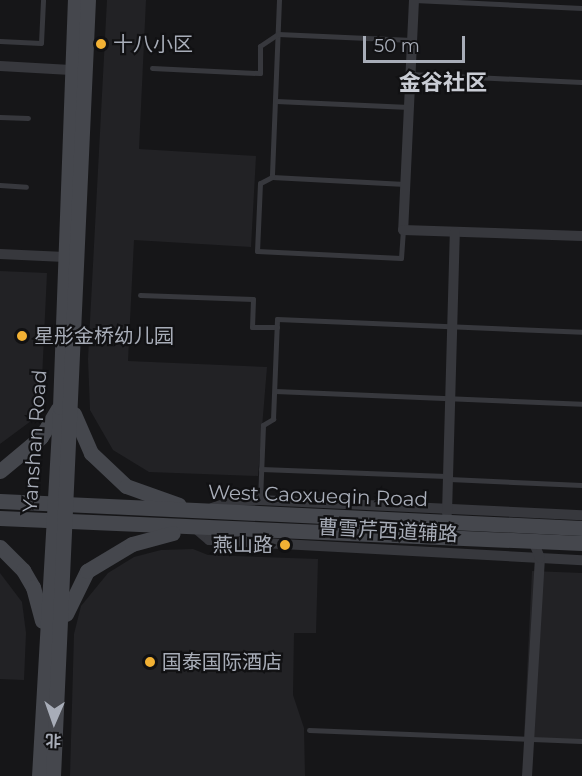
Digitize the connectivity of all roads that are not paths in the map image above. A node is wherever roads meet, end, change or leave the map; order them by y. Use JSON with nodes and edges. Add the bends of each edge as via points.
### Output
{"nodes":[{"id":1,"x":43,"y":0,"type":"edge"},
{"id":2,"x":75,"y":0,"type":"edge"},
{"id":3,"x":88,"y":0,"type":"edge"},
{"id":4,"x":279,"y":0,"type":"edge"},
{"id":5,"x":414,"y":0,"type":"edge"},
{"id":6,"x":582,"y":8,"type":"edge"},
{"id":7,"x":278,"y":34,"type":"junction"},
{"id":8,"x":412,"y":40,"type":"junction"},
{"id":9,"x":0,"y":41,"type":"edge"},
{"id":10,"x":0,"y":66,"type":"edge"},
{"id":11,"x":152,"y":68,"type":"dead end"},
{"id":12,"x":71,"y":70,"type":"junction"},
{"id":13,"x":410,"y":74,"type":"junction"},
{"id":14,"x":582,"y":82,"type":"edge"},
{"id":15,"x":276,"y":101,"type":"junction"},
{"id":16,"x":409,"y":107,"type":"junction"},
{"id":17,"x":0,"y":117,"type":"edge"},
{"id":18,"x":28,"y":118,"type":"dead end"},
{"id":19,"x":272,"y":177,"type":"junction"},
{"id":20,"x":405,"y":184,"type":"junction"},
{"id":21,"x":0,"y":185,"type":"edge"},
{"id":22,"x":26,"y":187,"type":"dead end"},
{"id":23,"x":403,"y":230,"type":"junction"},
{"id":24,"x":455,"y":232,"type":"junction"},
{"id":25,"x":582,"y":236,"type":"edge"},
{"id":26,"x":0,"y":254,"type":"edge"},
{"id":27,"x":65,"y":257,"type":"junction"},
{"id":28,"x":140,"y":296,"type":"dead end"},
{"id":29,"x":277,"y":327,"type":"junction"},
{"id":30,"x":452,"y":327,"type":"junction"},
{"id":31,"x":582,"y":332,"type":"edge"},
{"id":32,"x":275,"y":391,"type":"junction"},
{"id":33,"x":449,"y":398,"type":"junction"},
{"id":34,"x":582,"y":404,"type":"edge"},
{"id":35,"x":65,"y":405,"type":"junction"},
{"id":36,"x":261,"y":469,"type":"junction"},
{"id":37,"x":0,"y":471,"type":"edge"},
{"id":38,"x":446,"y":477,"type":"junction"},
{"id":39,"x":582,"y":485,"type":"edge"},
{"id":40,"x":260,"y":500,"type":"junction"},
{"id":41,"x":0,"y":501,"type":"edge"},
{"id":42,"x":59,"y":504,"type":"junction"},
{"id":43,"x":202,"y":512,"type":"junction"},
{"id":44,"x":448,"y":515,"type":"junction"},
{"id":45,"x":582,"y":515,"type":"edge"},
{"id":46,"x":0,"y":518,"type":"edge"},
{"id":47,"x":58,"y":522,"type":"junction"},
{"id":48,"x":582,"y":528,"type":"edge"},
{"id":49,"x":196,"y":529,"type":"junction"},
{"id":50,"x":533,"y":541,"type":"junction"},
{"id":51,"x":582,"y":543,"type":"edge"},
{"id":52,"x":0,"y":547,"type":"edge"},
{"id":53,"x":540,"y":558,"type":"junction"},
{"id":54,"x":582,"y":560,"type":"edge"},
{"id":55,"x":60,"y":631,"type":"junction"},
{"id":56,"x":47,"y":640,"type":"junction"},
{"id":57,"x":309,"y":730,"type":"dead end"},
{"id":58,"x":530,"y":739,"type":"junction"},
{"id":59,"x":582,"y":741,"type":"edge"},
{"id":60,"x":39,"y":776,"type":"edge"},
{"id":61,"x":53,"y":776,"type":"edge"},
{"id":62,"x":527,"y":776,"type":"edge"}],
"edges":[{"from":1,"to":9,"type":"lane","via":[[41,43]]},
{"from":2,"to":12,"type":"main road","name":"Yanshan Road"},
{"from":3,"to":35,"type":"main road","name":"Yanshan Road"},
{"from":4,"to":7,"type":"lane"},
{"from":5,"to":6,"type":"lane"},
{"from":5,"to":8,"type":"street"},
{"from":7,"to":8,"type":"lane"},
{"from":7,"to":11,"type":"lane","via":[[260,46],[260,73]]},
{"from":7,"to":15,"type":"lane"},
{"from":8,"to":13,"type":"street"},
{"from":10,"to":12,"type":"street"},
{"from":12,"to":27,"type":"main road","name":"Yanshan Road"},
{"from":13,"to":14,"type":"lane"},
{"from":13,"to":16,"type":"street"},
{"from":15,"to":16,"type":"lane"},
{"from":15,"to":19,"type":"lane"},
{"from":16,"to":20,"type":"street"},
{"from":17,"to":18,"type":"lane"},
{"from":19,"to":20,"type":"lane"},
{"from":19,"to":23,"type":"lane","via":[[260,183],[257,251],[401,258]]},
{"from":20,"to":23,"type":"street"},
{"from":21,"to":22,"type":"lane"},
{"from":23,"to":24,"type":"street"},
{"from":24,"to":25,"type":"street"},
{"from":24,"to":30,"type":"street"},
{"from":26,"to":27,"type":"street"},
{"from":27,"to":35,"type":"main road","name":"Yanshan Road"},
{"from":28,"to":29,"type":"lane","via":[[253,299],[252,327]]},
{"from":29,"to":30,"type":"lane","via":[[277,319]]},
{"from":29,"to":32,"type":"lane"},
{"from":30,"to":31,"type":"lane"},
{"from":30,"to":33,"type":"street"},
{"from":32,"to":33,"type":"lane"},
{"from":32,"to":36,"type":"lane","via":[[273,418],[263,425]]},
{"from":33,"to":34,"type":"lane"},
{"from":33,"to":38,"type":"street"},
{"from":35,"to":37,"type":"main road","via":[[41,437]]},
{"from":35,"to":42,"type":"main road","name":"Yanshan Road"},
{"from":35,"to":43,"type":"main road","via":[[91,453],[126,486]]},
{"from":36,"to":38,"type":"lane"},
{"from":36,"to":40,"type":"lane"},
{"from":38,"to":39,"type":"lane"},
{"from":38,"to":44,"type":"street"},
{"from":40,"to":43,"type":"street","name":"曹雪芹西道辅路","via":[[232,501]]},
{"from":40,"to":44,"type":"street","name":"曹雪芹西道辅路"},
{"from":41,"to":42,"type":"main road","name":"West Caoxueqin Road"},
{"from":42,"to":43,"type":"main road","name":"West Caoxueqin Road"},
{"from":42,"to":47,"type":"main road","name":"Yanshan Road"},
{"from":43,"to":44,"type":"main road","name":"West Caoxueqin Road"},
{"from":44,"to":45,"type":"street","name":"曹雪芹西道辅路"},
{"from":44,"to":48,"type":"main road","name":"West Caoxueqin Road"},
{"from":46,"to":47,"type":"main road","name":"West Caoxueqin Road"},
{"from":47,"to":49,"type":"main road","name":"West Caoxueqin Road"},
{"from":47,"to":55,"type":"main road","name":"Yanshan Road"},
{"from":47,"to":56,"type":"main road","name":"Yanshan Road"},
{"from":49,"to":50,"type":"main road","name":"West Caoxueqin Road"},
{"from":49,"to":53,"type":"street","name":"曹雪芹西道辅路","via":[[210,540]]},
{"from":49,"to":55,"type":"main road","via":[[132,544],[87,571],[74,592]]},
{"from":50,"to":51,"type":"main road","name":"West Caoxueqin Road"},
{"from":50,"to":53,"type":"street"},
{"from":52,"to":56,"type":"main road","via":[[23,570],[33,587]]},
{"from":53,"to":54,"type":"street","name":"曹雪芹西道辅路"},
{"from":53,"to":58,"type":"street"},
{"from":55,"to":61,"type":"main road","name":"Yanshan Road"},
{"from":56,"to":60,"type":"main road","name":"Yanshan Road"},
{"from":57,"to":58,"type":"lane"},
{"from":58,"to":59,"type":"lane"},
{"from":58,"to":62,"type":"street"}]}
